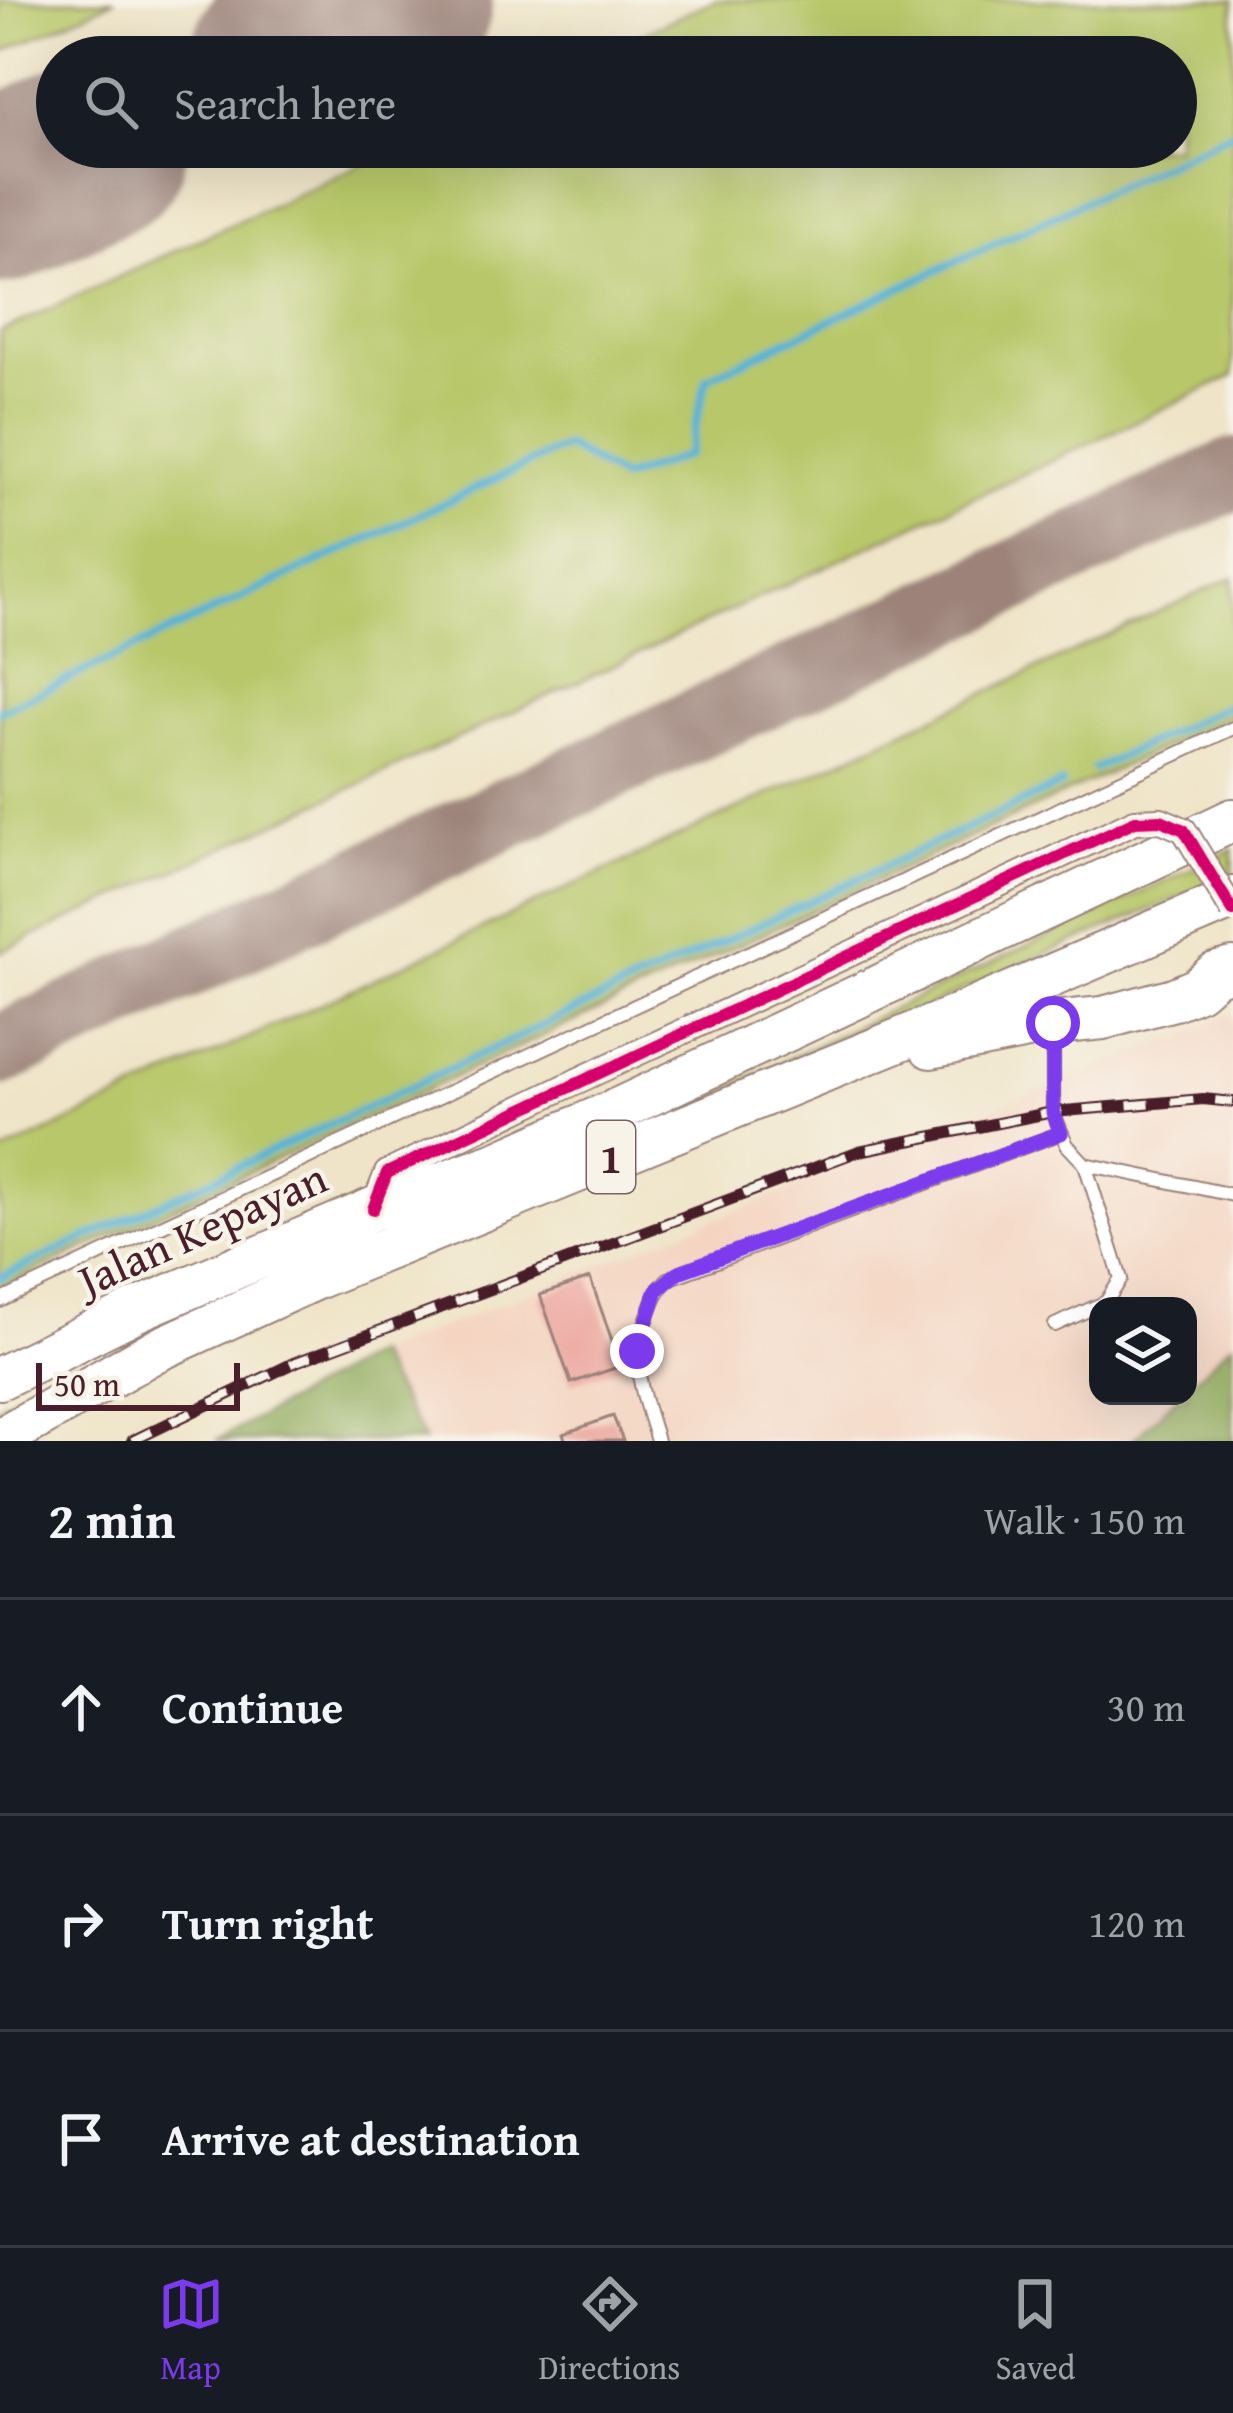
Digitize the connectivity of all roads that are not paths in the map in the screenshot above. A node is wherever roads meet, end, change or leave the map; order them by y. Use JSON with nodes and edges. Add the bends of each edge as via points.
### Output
{"nodes":[{"id":1,"x":1233,"y":728,"type":"edge"},
{"id":2,"x":1233,"y":820,"type":"edge"},
{"id":3,"x":1233,"y":898,"type":"edge"},
{"id":4,"x":1233,"y":911,"type":"edge"},
{"id":5,"x":1224,"y":972,"type":"edge"},
{"id":6,"x":960,"y":1015,"type":"junction"},
{"id":7,"x":1053,"y":1023,"type":"junction"},
{"id":8,"x":813,"y":1076,"type":"junction"},
{"id":9,"x":1061,"y":1133,"type":"junction"},
{"id":10,"x":1085,"y":1164,"type":"junction"},
{"id":11,"x":1233,"y":1195,"type":"edge"},
{"id":12,"x":373,"y":1209,"type":"junction"},
{"id":13,"x":0,"y":1300,"type":"edge"},
{"id":14,"x":1055,"y":1325,"type":"dead end"},
{"id":15,"x":0,"y":1378,"type":"edge"},
{"id":16,"x":0,"y":1439,"type":"edge"},
{"id":17,"x":657,"y":1441,"type":"edge"}],
"edges":[{"from":1,"to":13,"type":"lane"},
{"from":2,"to":12,"type":"highway","name":"Jalan Kepayan","number":"1","via":[[621,1108]]},
{"from":3,"to":6,"type":"highway","name":"Jalan Kepayan","number":"1"},
{"from":4,"to":12,"type":"street","bridge":true,"via":[[1184,830],[1135,821],[387,1173]]},
{"from":5,"to":6,"type":"highway","via":[[1172,947],[1019,1004]]},
{"from":5,"to":7,"type":"highway","via":[[1174,999]]},
{"from":6,"to":8,"type":"highway","name":"Jalan Kepayan","number":"1"},
{"from":7,"to":8,"type":"highway"},
{"from":7,"to":9,"type":"lane","via":[[1053,1112]]},
{"from":8,"to":16,"type":"highway","name":"Jalan Kepayan","number":"1","via":[[225,1318]]},
{"from":9,"to":10,"type":"lane"},
{"from":9,"to":17,"type":"lane","via":[[668,1279],[637,1351]]},
{"from":10,"to":11,"type":"lane"},
{"from":10,"to":14,"type":"lane","via":[[1121,1279],[1106,1302]]},
{"from":12,"to":15,"type":"highway","name":"Jalan Kepayan","number":"1"}]}
